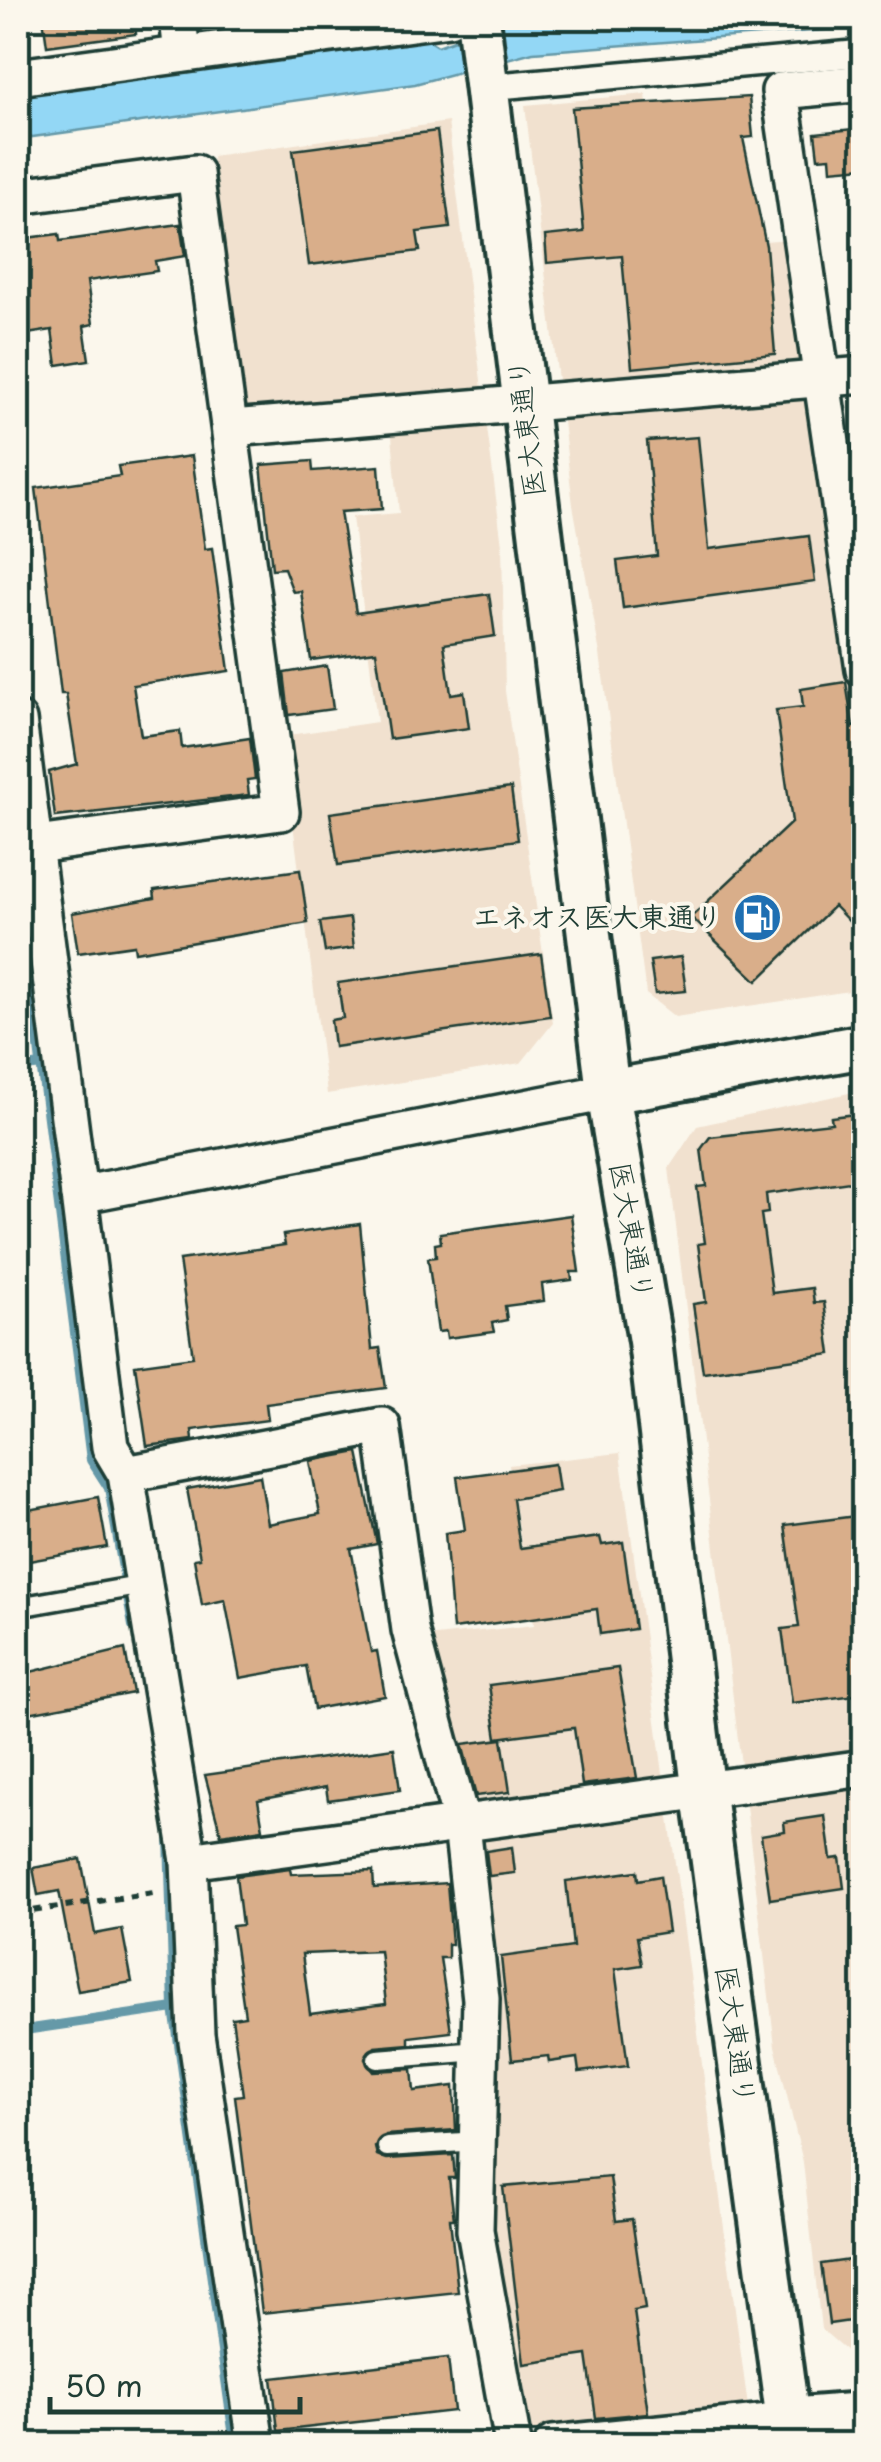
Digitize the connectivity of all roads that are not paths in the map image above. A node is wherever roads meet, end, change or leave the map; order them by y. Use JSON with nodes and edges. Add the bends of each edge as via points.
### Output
{"nodes":[{"id":1,"x":178,"y":18,"type":"edge"},
{"id":2,"x":469,"y":19,"type":"edge"},
{"id":3,"x":864,"y":52,"type":"edge"},
{"id":4,"x":182,"y":54,"type":"junction"},
{"id":5,"x":18,"y":77,"type":"edge"},
{"id":6,"x":497,"y":79,"type":"junction"},
{"id":7,"x":864,"y":83,"type":"edge"},
{"id":8,"x":18,"y":196,"type":"edge"},
{"id":9,"x":864,"y":375,"type":"edge"},
{"id":10,"x":821,"y":379,"type":"junction"},
{"id":11,"x":523,"y":401,"type":"junction"},
{"id":12,"x":232,"y":428,"type":"junction"},
{"id":13,"x":864,"y":670,"type":"edge"},
{"id":14,"x":18,"y":720,"type":"edge"},
{"id":15,"x":36,"y":845,"type":"junction"},
{"id":16,"x":864,"y":1046,"type":"edge"},
{"id":17,"x":608,"y":1092,"type":"junction"},
{"id":18,"x":79,"y":1195,"type":"junction"},
{"id":19,"x":126,"y":1474,"type":"junction"},
{"id":20,"x":132,"y":1588,"type":"junction"},
{"id":21,"x":18,"y":1607,"type":"edge"},
{"id":22,"x":864,"y":1768,"type":"edge"},
{"id":23,"x":703,"y":1787,"type":"junction"},
{"id":24,"x":462,"y":1825,"type":"junction"},
{"id":25,"x":189,"y":1861,"type":"junction"},
{"id":26,"x":480,"y":2051,"type":"junction"},
{"id":27,"x":377,"y":2058,"type":"dead end"},
{"id":28,"x":478,"y":2140,"type":"junction"},
{"id":29,"x":387,"y":2147,"type":"dead end"},
{"id":30,"x":864,"y":2414,"type":"edge"},
{"id":31,"x":789,"y":2432,"type":"edge"},
{"id":32,"x":256,"y":2444,"type":"edge"},
{"id":33,"x":513,"y":2444,"type":"edge"},
{"id":34,"x":553,"y":2444,"type":"edge"}],
"edges":[{"from":1,"to":4,"type":"street"},
{"from":2,"to":4,"type":"street"},
{"from":2,"to":6,"type":"street","name":"医大東通り"},
{"from":3,"to":6,"type":"street"},
{"from":4,"to":5,"type":"street"},
{"from":6,"to":11,"type":"street","name":"医大東通り"},
{"from":7,"to":10,"type":"street","via":[[780,91]]},
{"from":8,"to":12,"type":"street","via":[[195,173]]},
{"from":9,"to":10,"type":"street"},
{"from":10,"to":11,"type":"street"},
{"from":10,"to":13,"type":"street"},
{"from":11,"to":12,"type":"street"},
{"from":11,"to":17,"type":"street","name":"医大東通り"},
{"from":12,"to":15,"type":"street","via":[[282,812]]},
{"from":14,"to":15,"type":"street"},
{"from":15,"to":18,"type":"street"},
{"from":16,"to":17,"type":"street"},
{"from":17,"to":18,"type":"street"},
{"from":17,"to":23,"type":"street","name":"医大東通り","via":[[650,1341]]},
{"from":18,"to":19,"type":"street","via":[[110,1447]]},
{"from":19,"to":20,"type":"street"},
{"from":19,"to":24,"type":"street","via":[[382,1426],[410,1630]]},
{"from":20,"to":21,"type":"lane"},
{"from":20,"to":25,"type":"street"},
{"from":22,"to":23,"type":"street"},
{"from":23,"to":24,"type":"street"},
{"from":23,"to":31,"type":"street","name":"医大東通り"},
{"from":24,"to":25,"type":"street"},
{"from":24,"to":26,"type":"street","via":[[481,1999]]},
{"from":25,"to":32,"type":"street","via":[[196,2034]]},
{"from":26,"to":27,"type":"lane"},
{"from":26,"to":28,"type":"street"},
{"from":28,"to":29,"type":"lane"},
{"from":28,"to":33,"type":"street","via":[[476,2230]]},
{"from":30,"to":31,"type":"street"},
{"from":31,"to":34,"type":"street"}]}
